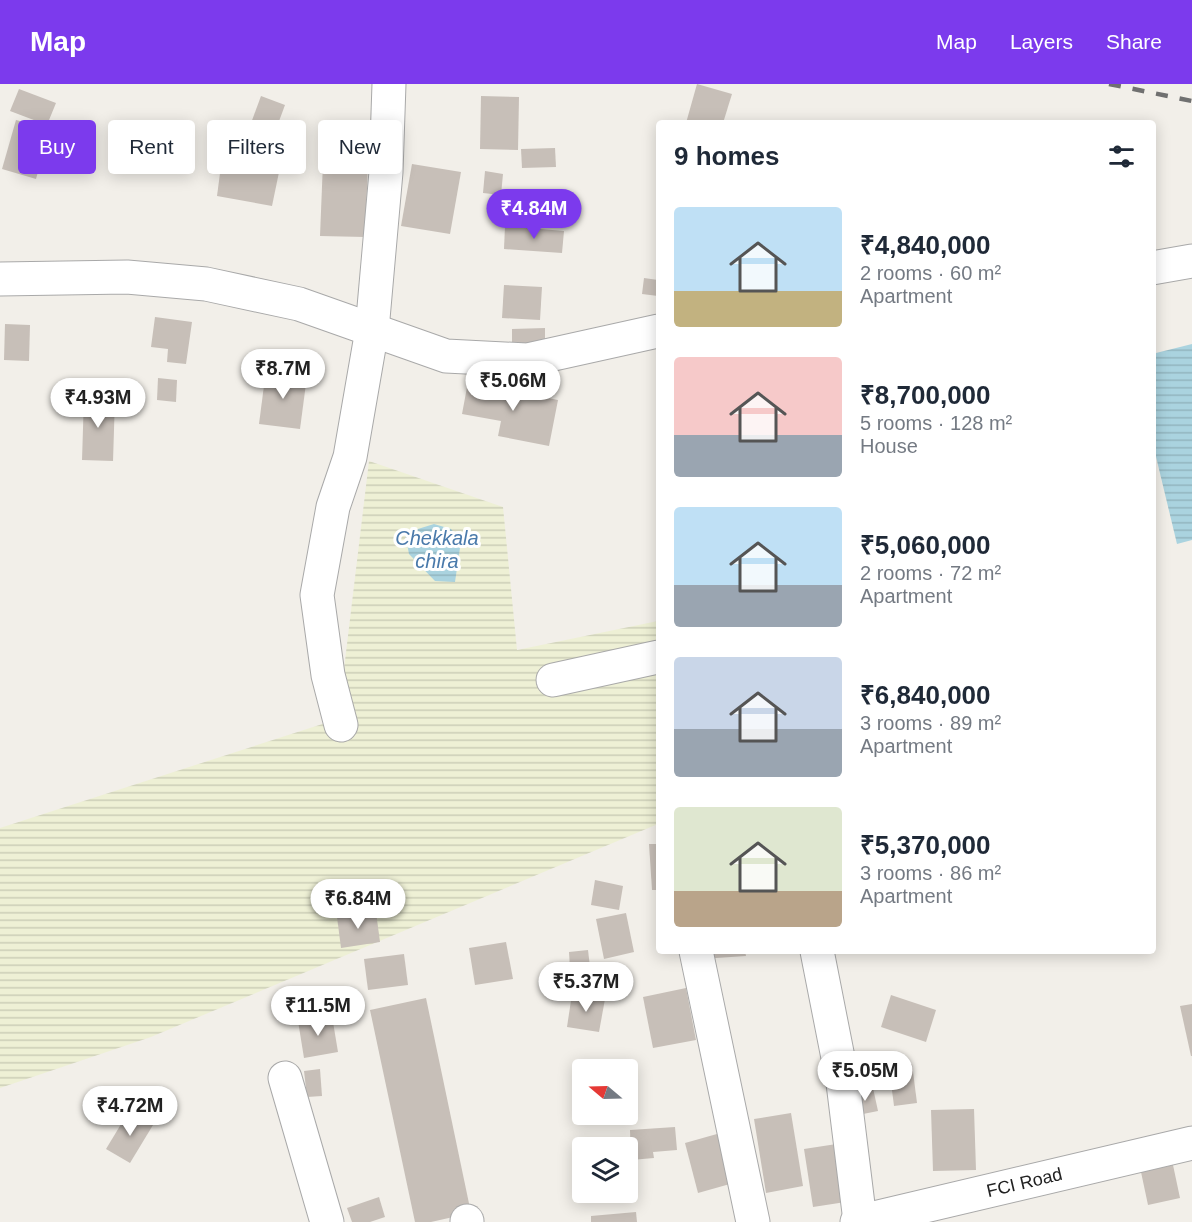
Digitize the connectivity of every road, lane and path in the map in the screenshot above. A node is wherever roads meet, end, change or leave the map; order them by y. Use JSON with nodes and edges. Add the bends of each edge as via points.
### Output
{"nodes":[{"id":1,"x":389,"y":84,"type":"edge"},
{"id":2,"x":1192,"y":261,"type":"edge"},
{"id":3,"x":1156,"y":267,"type":"edge"},
{"id":4,"x":0,"y":279,"type":"edge"},
{"id":5,"x":372,"y":330,"type":"junction"},
{"id":6,"x":656,"y":331,"type":"edge"},
{"id":7,"x":656,"y":657,"type":"edge"},
{"id":8,"x":554,"y":680,"type":"dead end"},
{"id":9,"x":341,"y":725,"type":"dead end"},
{"id":10,"x":697,"y":954,"type":"edge"},
{"id":11,"x":819,"y":954,"type":"edge"},
{"id":12,"x":285,"y":1077,"type":"dead end"},
{"id":13,"x":1192,"y":1143,"type":"edge"},
{"id":14,"x":327,"y":1222,"type":"edge"},
{"id":15,"x":753,"y":1222,"type":"edge"},
{"id":16,"x":858,"y":1222,"type":"edge"}],
"edges":[{"from":1,"to":5,"type":"street","via":[[386,172]]},
{"from":2,"to":3,"type":"street"},
{"from":4,"to":5,"type":"street","via":[[127,277],[206,284],[299,304]]},
{"from":5,"to":6,"type":"street","via":[[446,356],[527,360]]},
{"from":5,"to":9,"type":"street","via":[[350,458],[333,507],[317,595],[328,675]]},
{"from":7,"to":8,"type":"street"},
{"from":10,"to":15,"type":"street"},
{"from":11,"to":16,"type":"street","via":[[843,1083]]},
{"from":12,"to":14,"type":"street"},
{"from":13,"to":16,"type":"street","name":"FCI Road"}]}
